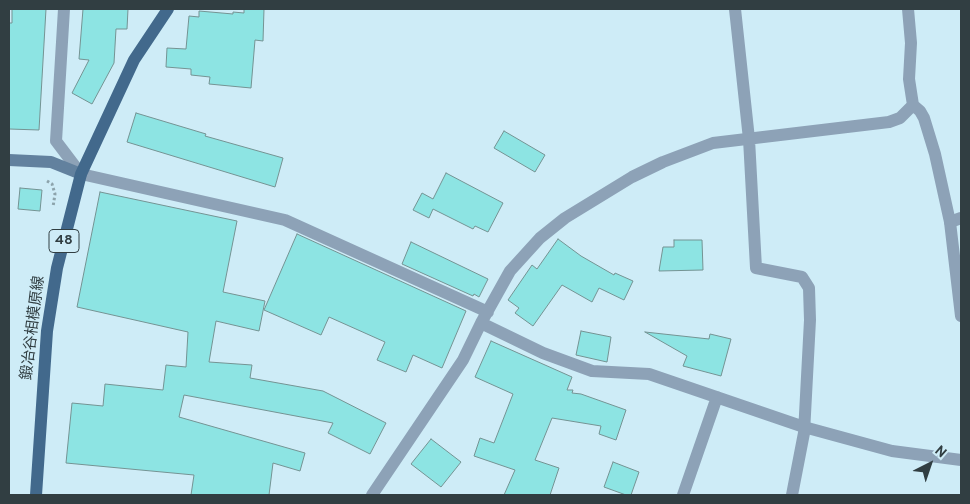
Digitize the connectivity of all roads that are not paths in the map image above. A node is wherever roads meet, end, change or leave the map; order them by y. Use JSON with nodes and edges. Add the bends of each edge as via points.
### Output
{"nodes":[{"id":1,"x":64,"y":9,"type":"edge"},
{"id":2,"x":168,"y":9,"type":"edge"},
{"id":3,"x":735,"y":9,"type":"edge"},
{"id":4,"x":908,"y":9,"type":"edge"},
{"id":5,"x":913,"y":105,"type":"junction"},
{"id":6,"x":749,"y":139,"type":"junction"},
{"id":7,"x":9,"y":160,"type":"edge"},
{"id":8,"x":81,"y":174,"type":"junction"},
{"id":9,"x":955,"y":220,"type":"edge"},
{"id":10,"x":961,"y":316,"type":"edge"},
{"id":11,"x":485,"y":317,"type":"junction"},
{"id":12,"x":717,"y":397,"type":"junction"},
{"id":13,"x":804,"y":427,"type":"junction"},
{"id":14,"x":961,"y":460,"type":"edge"},
{"id":15,"x":36,"y":495,"type":"edge"},
{"id":16,"x":372,"y":495,"type":"edge"},
{"id":17,"x":683,"y":495,"type":"edge"},
{"id":18,"x":792,"y":495,"type":"edge"}],
"edges":[{"from":1,"to":8,"type":"street","via":[[56,141]]},
{"from":2,"to":8,"type":"main road","name":"鍛冶谷相模原線","number":"48","via":[[134,60]]},
{"from":3,"to":6,"type":"street"},
{"from":4,"to":5,"type":"street"},
{"from":5,"to":6,"type":"street","via":[[900,118],[889,122]]},
{"from":5,"to":9,"type":"street","via":[[924,118]]},
{"from":6,"to":11,"type":"street","via":[[713,143],[663,162],[565,218],[540,238],[510,271]]},
{"from":6,"to":13,"type":"street","via":[[756,268],[802,277],[809,288]]},
{"from":7,"to":8,"type":"street","via":[[51,162]]},
{"from":8,"to":11,"type":"street","via":[[285,220]]},
{"from":8,"to":15,"type":"main road","name":"鍛冶谷相模原線","number":"48","via":[[57,268],[47,331]]},
{"from":9,"to":10,"type":"street"},
{"from":11,"to":12,"type":"street","via":[[543,354],[592,371],[649,374]]},
{"from":11,"to":16,"type":"street","via":[[458,367]]},
{"from":12,"to":13,"type":"street"},
{"from":12,"to":17,"type":"street"},
{"from":13,"to":14,"type":"street","via":[[892,451]]},
{"from":13,"to":18,"type":"street"}]}
